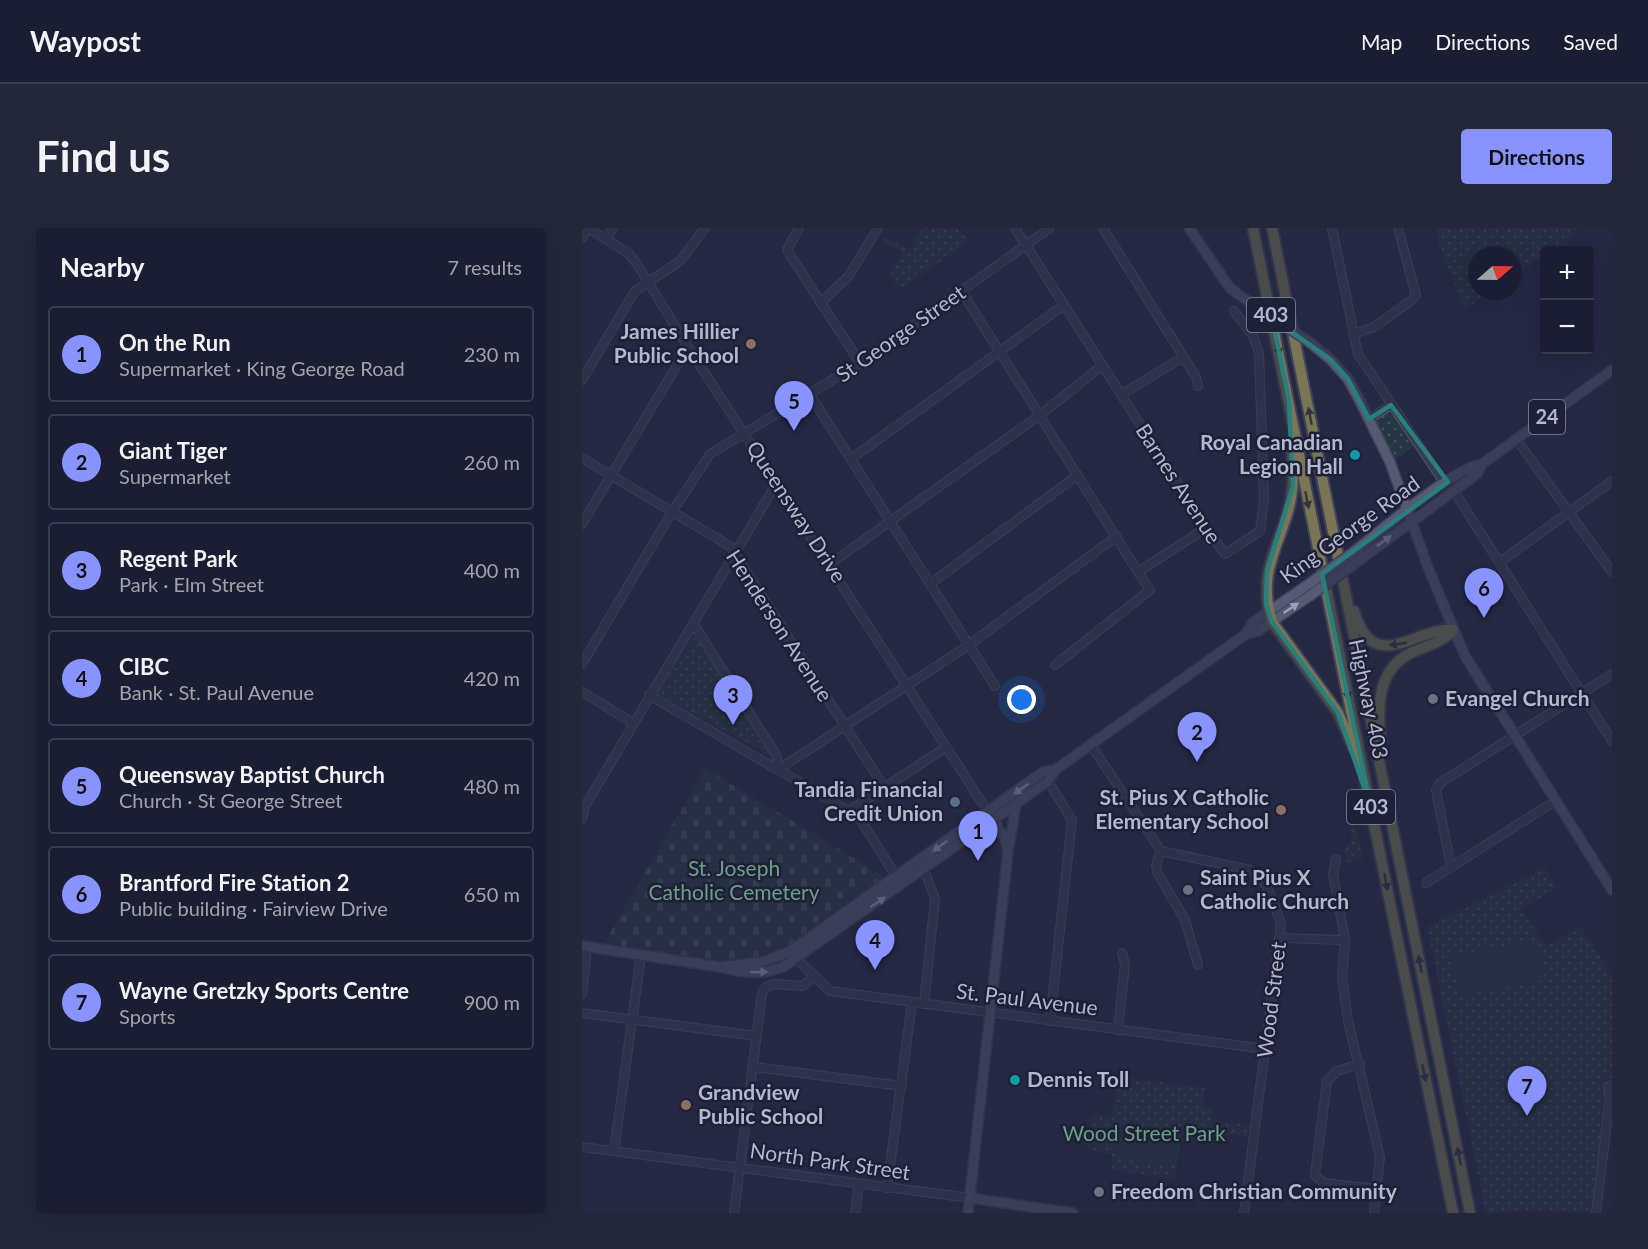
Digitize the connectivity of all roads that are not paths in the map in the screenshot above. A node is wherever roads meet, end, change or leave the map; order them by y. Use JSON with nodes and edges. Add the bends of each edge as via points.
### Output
{"nodes":[{"id":1,"x":588,"y":228,"type":"edge"},
{"id":2,"x":613,"y":228,"type":"edge"},
{"id":3,"x":705,"y":228,"type":"edge"},
{"id":4,"x":799,"y":228,"type":"edge"},
{"id":5,"x":878,"y":228,"type":"edge"},
{"id":6,"x":1015,"y":228,"type":"edge"},
{"id":7,"x":1050,"y":228,"type":"edge"},
{"id":8,"x":1103,"y":228,"type":"edge"},
{"id":9,"x":1189,"y":228,"type":"edge"},
{"id":10,"x":1253,"y":228,"type":"edge"},
{"id":11,"x":1272,"y":228,"type":"edge"},
{"id":12,"x":1332,"y":228,"type":"edge"},
{"id":13,"x":1398,"y":228,"type":"edge"},
{"id":14,"x":582,"y":238,"type":"edge"},
{"id":15,"x":606,"y":238,"type":"junction"},
{"id":16,"x":1025,"y":245,"type":"junction"},
{"id":17,"x":648,"y":283,"type":"junction"},
{"id":18,"x":962,"y":292,"type":"junction"},
{"id":19,"x":820,"y":303,"type":"junction"},
{"id":20,"x":1064,"y":305,"type":"junction"},
{"id":21,"x":1234,"y":311,"type":"dead end"},
{"id":22,"x":1353,"y":334,"type":"junction"},
{"id":23,"x":688,"y":347,"type":"junction"},
{"id":24,"x":1001,"y":352,"type":"junction"},
{"id":25,"x":1183,"y":357,"type":"junction"},
{"id":26,"x":860,"y":363,"type":"junction"},
{"id":27,"x":1103,"y":365,"type":"junction"},
{"id":28,"x":1612,"y":370,"type":"edge"},
{"id":29,"x":582,"y":380,"type":"edge"},
{"id":30,"x":1198,"y":386,"type":"dead end"},
{"id":31,"x":810,"y":395,"type":"junction"},
{"id":32,"x":1121,"y":395,"type":"junction"},
{"id":33,"x":1289,"y":401,"type":"junction"},
{"id":34,"x":1391,"y":405,"type":"junction"},
{"id":35,"x":1040,"y":415,"type":"junction"},
{"id":36,"x":1369,"y":419,"type":"junction"},
{"id":37,"x":745,"y":434,"type":"junction"},
{"id":38,"x":1517,"y":440,"type":"junction"},
{"id":39,"x":582,"y":458,"type":"edge"},
{"id":40,"x":851,"y":459,"type":"junction"},
{"id":41,"x":1482,"y":464,"type":"junction"},
{"id":42,"x":611,"y":475,"type":"junction"},
{"id":43,"x":1078,"y":475,"type":"junction"},
{"id":44,"x":1444,"y":480,"type":"junction"},
{"id":45,"x":1612,"y":481,"type":"edge"},
{"id":46,"x":776,"y":484,"type":"junction"},
{"id":47,"x":1454,"y":490,"type":"junction"},
{"id":48,"x":1408,"y":510,"type":"junction"},
{"id":49,"x":1570,"y":511,"type":"junction"},
{"id":50,"x":672,"y":512,"type":"junction"},
{"id":51,"x":1412,"y":521,"type":"junction"},
{"id":52,"x":890,"y":522,"type":"junction"},
{"id":53,"x":582,"y":524,"type":"edge"},
{"id":54,"x":1206,"y":528,"type":"junction"},
{"id":55,"x":1117,"y":536,"type":"junction"},
{"id":56,"x":735,"y":553,"type":"junction"},
{"id":57,"x":1500,"y":562,"type":"junction"},
{"id":58,"x":830,"y":564,"type":"junction"},
{"id":59,"x":1138,"y":572,"type":"junction"},
{"id":60,"x":1612,"y":572,"type":"edge"},
{"id":61,"x":1342,"y":576,"type":"junction"},
{"id":62,"x":930,"y":584,"type":"junction"},
{"id":63,"x":1270,"y":616,"type":"junction"},
{"id":64,"x":693,"y":623,"type":"junction"},
{"id":65,"x":1453,"y":630,"type":"junction"},
{"id":66,"x":969,"y":645,"type":"junction"},
{"id":67,"x":582,"y":664,"type":"edge"},
{"id":68,"x":1055,"y":665,"type":"dead end"},
{"id":69,"x":1612,"y":674,"type":"edge"},
{"id":70,"x":907,"y":686,"type":"junction"},
{"id":71,"x":996,"y":686,"type":"dead end"},
{"id":72,"x":582,"y":692,"type":"edge"},
{"id":73,"x":1581,"y":693,"type":"junction"},
{"id":74,"x":650,"y":695,"type":"junction"},
{"id":75,"x":633,"y":723,"type":"junction"},
{"id":76,"x":845,"y":727,"type":"junction"},
{"id":77,"x":1515,"y":736,"type":"junction"},
{"id":78,"x":1612,"y":741,"type":"edge"},
{"id":79,"x":1091,"y":745,"type":"junction"},
{"id":80,"x":945,"y":748,"type":"junction"},
{"id":81,"x":779,"y":770,"type":"junction"},
{"id":82,"x":1055,"y":770,"type":"junction"},
{"id":83,"x":1043,"y":772,"type":"junction"},
{"id":84,"x":1048,"y":781,"type":"junction"},
{"id":85,"x":884,"y":787,"type":"junction"},
{"id":86,"x":1555,"y":801,"type":"junction"},
{"id":87,"x":1016,"y":804,"type":"junction"},
{"id":88,"x":1371,"y":807,"type":"junction"},
{"id":89,"x":849,"y":811,"type":"junction"},
{"id":90,"x":990,"y":816,"type":"junction"},
{"id":91,"x":582,"y":819,"type":"edge"},
{"id":92,"x":1392,"y":825,"type":"junction"},
{"id":93,"x":1161,"y":851,"type":"junction"},
{"id":94,"x":1008,"y":852,"type":"junction"},
{"id":95,"x":1336,"y":859,"type":"dead end"},
{"id":96,"x":1451,"y":867,"type":"junction"},
{"id":97,"x":924,"y":870,"type":"junction"},
{"id":98,"x":897,"y":876,"type":"junction"},
{"id":99,"x":1426,"y":883,"type":"dead end"},
{"id":100,"x":902,"y":886,"type":"junction"},
{"id":101,"x":1612,"y":890,"type":"edge"},
{"id":102,"x":1280,"y":938,"type":"junction"},
{"id":103,"x":1344,"y":940,"type":"junction"},
{"id":104,"x":585,"y":947,"type":"edge"},
{"id":105,"x":789,"y":952,"type":"junction"},
{"id":106,"x":1122,"y":953,"type":"dead end"},
{"id":107,"x":641,"y":955,"type":"junction"},
{"id":108,"x":796,"y":959,"type":"junction"},
{"id":109,"x":1198,"y":965,"type":"dead end"},
{"id":110,"x":720,"y":967,"type":"junction"},
{"id":111,"x":813,"y":977,"type":"junction"},
{"id":112,"x":582,"y":994,"type":"edge"},
{"id":113,"x":912,"y":1003,"type":"junction"},
{"id":114,"x":924,"y":1004,"type":"junction"},
{"id":115,"x":990,"y":1013,"type":"junction"},
{"id":116,"x":582,"y":1014,"type":"edge"},
{"id":117,"x":632,"y":1019,"type":"junction"},
{"id":118,"x":1050,"y":1021,"type":"junction"},
{"id":119,"x":1118,"y":1030,"type":"junction"},
{"id":120,"x":757,"y":1036,"type":"junction"},
{"id":121,"x":1265,"y":1049,"type":"junction"},
{"id":122,"x":1359,"y":1064,"type":"junction"},
{"id":123,"x":754,"y":1067,"type":"junction"},
{"id":124,"x":902,"y":1086,"type":"junction"},
{"id":125,"x":1612,"y":1086,"type":"edge"},
{"id":126,"x":582,"y":1147,"type":"edge"},
{"id":127,"x":614,"y":1151,"type":"junction"},
{"id":128,"x":740,"y":1168,"type":"junction"},
{"id":129,"x":859,"y":1185,"type":"junction"},
{"id":130,"x":887,"y":1188,"type":"junction"},
{"id":131,"x":1377,"y":1189,"type":"junction"},
{"id":132,"x":970,"y":1198,"type":"junction"},
{"id":133,"x":734,"y":1213,"type":"edge"},
{"id":134,"x":855,"y":1213,"type":"edge"},
{"id":135,"x":968,"y":1213,"type":"edge"},
{"id":136,"x":1073,"y":1213,"type":"edge"},
{"id":137,"x":1244,"y":1213,"type":"edge"},
{"id":138,"x":1374,"y":1213,"type":"edge"},
{"id":139,"x":1452,"y":1213,"type":"edge"},
{"id":140,"x":1470,"y":1213,"type":"edge"},
{"id":141,"x":1596,"y":1213,"type":"edge"}],
"edges":[{"from":1,"to":14,"type":"street"},
{"from":1,"to":15,"type":"street","name":"Queensway Drive"},
{"from":2,"to":15,"type":"street"},
{"from":3,"to":17,"type":"street","via":[[680,261]]},
{"from":4,"to":19,"type":"street","via":[[787,250]]},
{"from":5,"to":19,"type":"street","via":[[848,277]]},
{"from":6,"to":16,"type":"street","name":"Barnes Avenue"},
{"from":7,"to":16,"type":"street","name":"St George Street"},
{"from":8,"to":25,"type":"street"},
{"from":9,"to":36,"type":"main road","bridge":true,"via":[[1230,288],[1330,359],[1348,379]]},
{"from":10,"to":33,"type":"highway","name":"Highway 403","number":"403","one_way":true},
{"from":61,"to":11,"type":"highway","name":"Highway 403","number":"403","one_way":true},
{"from":12,"to":22,"type":"street"},
{"from":13,"to":22,"type":"street","via":[[1416,295],[1374,327]]},
{"from":15,"to":17,"type":"street","name":"Queensway Drive","via":[[633,257]]},
{"from":16,"to":18,"type":"street","name":"St George Street"},
{"from":16,"to":20,"type":"street","name":"Barnes Avenue"},
{"from":17,"to":23,"type":"street","name":"Queensway Drive"},
{"from":17,"to":29,"type":"street","via":[[635,291]]},
{"from":18,"to":24,"type":"street"},
{"from":18,"to":26,"type":"street","name":"St George Street"},
{"from":19,"to":26,"type":"street"},
{"from":20,"to":24,"type":"street"},
{"from":20,"to":27,"type":"street","name":"Barnes Avenue"},
{"from":21,"to":54,"type":"street","name":"Barnes Avenue","via":[[1253,336],[1259,353],[1262,526],[1228,554],[1221,551]]},
{"from":22,"to":34,"type":"street","via":[[1358,354]]},
{"from":23,"to":37,"type":"street","name":"Queensway Drive"},
{"from":23,"to":42,"type":"street"},
{"from":24,"to":35,"type":"street"},
{"from":24,"to":40,"type":"street"},
{"from":25,"to":30,"type":"street"},
{"from":25,"to":32,"type":"street"},
{"from":26,"to":31,"type":"street","name":"St George Street"},
{"from":27,"to":32,"type":"street","name":"Barnes Avenue"},
{"from":27,"to":35,"type":"street"},
{"from":28,"to":38,"type":"main road","name":"King George Road","number":"24"},
{"from":31,"to":37,"type":"street","name":"St George Street"},
{"from":31,"to":40,"type":"street"},
{"from":32,"to":54,"type":"street","name":"Barnes Avenue"},
{"from":33,"to":63,"type":"highway","via":[[1293,486],[1267,571],[1265,589]]},
{"from":33,"to":88,"type":"highway","name":"Highway 403","number":"403","one_way":true},
{"from":34,"to":36,"type":"street"},
{"from":34,"to":44,"type":"street"},
{"from":35,"to":43,"type":"street"},
{"from":35,"to":52,"type":"street"},
{"from":36,"to":48,"type":"main road"},
{"from":37,"to":46,"type":"street","name":"Queensway Drive"},
{"from":37,"to":50,"type":"street","name":"St George Street","via":[[710,454]]},
{"from":38,"to":41,"type":"main road","name":"King George Road","number":"24"},
{"from":38,"to":49,"type":"street"},
{"from":39,"to":42,"type":"street","name":"Henderson Avenue"},
{"from":40,"to":52,"type":"street"},
{"from":41,"to":44,"type":"main road","name":"King George Road","number":"24"},
{"from":41,"to":47,"type":"main road","name":"King George Road","number":"24","via":[[1477,474]]},
{"from":42,"to":50,"type":"street","name":"Henderson Avenue"},
{"from":42,"to":53,"type":"street"},
{"from":43,"to":55,"type":"street"},
{"from":43,"to":62,"type":"street"},
{"from":44,"to":47,"type":"street"},
{"from":44,"to":48,"type":"main road","name":"King George Road","number":"24"},
{"from":45,"to":49,"type":"street"},
{"from":46,"to":56,"type":"street"},
{"from":46,"to":58,"type":"street","name":"Queensway Drive"},
{"from":47,"to":51,"type":"main road","name":"King George Road","number":"24"},
{"from":47,"to":57,"type":"street"},
{"from":48,"to":51,"type":"main road"},
{"from":48,"to":63,"type":"main road","name":"King George Road","number":"24","bridge":true},
{"from":49,"to":57,"type":"street"},
{"from":49,"to":60,"type":"street"},
{"from":50,"to":56,"type":"street","name":"Henderson Avenue","via":[[730,546]]},
{"from":50,"to":67,"type":"street","name":"St George Street"},
{"from":63,"to":51,"type":"main road","name":"King George Road","number":"24","one_way":true,"bridge":true,"via":[[1311,595]]},
{"from":51,"to":65,"type":"main road"},
{"from":52,"to":58,"type":"street"},
{"from":52,"to":62,"type":"street"},
{"from":54,"to":59,"type":"street"},
{"from":55,"to":59,"type":"street"},
{"from":55,"to":66,"type":"street"},
{"from":56,"to":64,"type":"street"},
{"from":56,"to":76,"type":"street","name":"Henderson Avenue"},
{"from":57,"to":73,"type":"street"},
{"from":58,"to":70,"type":"street","name":"Queensway Drive"},
{"from":59,"to":68,"type":"street","via":[[1150,590]]},
{"from":65,"to":61,"type":"highway","one_way":true,"via":[[1442,628],[1405,644],[1379,643],[1366,635],[1357,621]]},
{"from":61,"to":92,"type":"highway","name":"Highway 403","number":"403"},
{"from":62,"to":66,"type":"street"},
{"from":63,"to":79,"type":"main road","name":"King George Road","via":[[1258,632],[1246,634]]},
{"from":63,"to":88,"type":"highway","via":[[1338,713],[1352,743]]},
{"from":64,"to":74,"type":"street"},
{"from":64,"to":81,"type":"street","via":[[776,755]]},
{"from":65,"to":77,"type":"main road"},
{"from":65,"to":92,"type":"highway","via":[[1446,639],[1394,665],[1380,693]]},
{"from":66,"to":70,"type":"street"},
{"from":66,"to":71,"type":"street"},
{"from":69,"to":73,"type":"street"},
{"from":70,"to":76,"type":"street"},
{"from":70,"to":80,"type":"street","name":"Queensway Drive"},
{"from":72,"to":75,"type":"street"},
{"from":73,"to":77,"type":"street"},
{"from":73,"to":78,"type":"street"},
{"from":74,"to":75,"type":"street"},
{"from":74,"to":81,"type":"street"},
{"from":75,"to":91,"type":"street","via":[[585,806]]},
{"from":76,"to":81,"type":"street"},
{"from":76,"to":85,"type":"street","name":"Henderson Avenue"},
{"from":77,"to":86,"type":"main road"},
{"from":77,"to":96,"type":"street","via":[[1440,783],[1436,790]]},
{"from":79,"to":82,"type":"main road","name":"King George Road"},
{"from":79,"to":93,"type":"street"},
{"from":80,"to":85,"type":"street"},
{"from":80,"to":90,"type":"street","name":"Queensway Drive"},
{"from":81,"to":89,"type":"street"},
{"from":82,"to":83,"type":"main road","name":"King George Road"},
{"from":82,"to":84,"type":"main road","name":"King George Road"},
{"from":83,"to":84,"type":"street"},
{"from":83,"to":90,"type":"main road","name":"King George Road","one_way":true},
{"from":84,"to":87,"type":"main road","name":"King George Road"},
{"from":84,"to":118,"type":"street","via":[[1072,820]]},
{"from":85,"to":89,"type":"street"},
{"from":86,"to":96,"type":"street"},
{"from":86,"to":101,"type":"main road"},
{"from":87,"to":90,"type":"main road","name":"King George Road"},
{"from":87,"to":94,"type":"main road"},
{"from":88,"to":139,"type":"highway","name":"Highway 403","number":"403","one_way":true},
{"from":89,"to":98,"type":"street","via":[[860,819]]},
{"from":90,"to":94,"type":"main road","via":[[1005,839]]},
{"from":90,"to":97,"type":"main road","name":"King George Road"},
{"from":90,"to":98,"type":"main road","name":"King George Road","one_way":true},
{"from":140,"to":92,"type":"highway","name":"Highway 403","number":"403","one_way":true},
{"from":93,"to":102,"type":"street","name":"Wood Street","via":[[1250,870],[1260,876],[1281,924]]},
{"from":93,"to":109,"type":"street","via":[[1157,872],[1185,920]]},
{"from":94,"to":115,"type":"main road"},
{"from":95,"to":103,"type":"street","via":[[1334,874]]},
{"from":96,"to":99,"type":"street"},
{"from":97,"to":100,"type":"main road","name":"King George Road"},
{"from":97,"to":114,"type":"street","via":[[935,899]]},
{"from":98,"to":100,"type":"street"},
{"from":98,"to":105,"type":"main road","name":"King George Road"},
{"from":108,"to":100,"type":"main road","name":"King George Road","one_way":true},
{"from":102,"to":103,"type":"street"},
{"from":102,"to":121,"type":"street","name":"Wood Street"},
{"from":103,"to":122,"type":"street","via":[[1342,977]]},
{"from":104,"to":107,"type":"main road"},
{"from":104,"to":112,"type":"street"},
{"from":105,"to":108,"type":"street","name":"St. Paul Avenue"},
{"from":105,"to":110,"type":"main road","via":[[762,962]]},
{"from":106,"to":119,"type":"street","via":[[1125,964]]},
{"from":107,"to":110,"type":"main road"},
{"from":107,"to":117,"type":"street"},
{"from":110,"to":108,"type":"main road","one_way":true,"via":[[737,972],[768,972]]},
{"from":108,"to":111,"type":"street","name":"St. Paul Avenue"},
{"from":111,"to":113,"type":"street","name":"St. Paul Avenue","via":[[830,991]]},
{"from":111,"to":120,"type":"street","via":[[803,986],[774,984],[764,988]]},
{"from":113,"to":114,"type":"street","name":"St. Paul Avenue"},
{"from":113,"to":124,"type":"street"},
{"from":114,"to":115,"type":"street","name":"St. Paul Avenue"},
{"from":115,"to":118,"type":"street","name":"St. Paul Avenue"},
{"from":115,"to":132,"type":"main road"},
{"from":116,"to":117,"type":"street"},
{"from":117,"to":120,"type":"street"},
{"from":117,"to":127,"type":"street"},
{"from":118,"to":119,"type":"street","name":"St. Paul Avenue"},
{"from":119,"to":121,"type":"street","name":"St. Paul Avenue"},
{"from":120,"to":123,"type":"street"},
{"from":121,"to":137,"type":"street","name":"Wood Street"},
{"from":122,"to":131,"type":"street","via":[[1380,1157]]},
{"from":122,"to":131,"type":"street","via":[[1337,1071],[1327,1081],[1315,1175],[1324,1183]]},
{"from":123,"to":124,"type":"street"},
{"from":123,"to":128,"type":"street"},
{"from":124,"to":130,"type":"street"},
{"from":125,"to":141,"type":"street","via":[[1608,1087]]},
{"from":126,"to":127,"type":"street","name":"North Park Street"},
{"from":127,"to":128,"type":"street","name":"North Park Street"},
{"from":128,"to":129,"type":"street","name":"North Park Street"},
{"from":128,"to":133,"type":"street"},
{"from":129,"to":130,"type":"street","name":"North Park Street"},
{"from":129,"to":134,"type":"street"},
{"from":130,"to":132,"type":"street","name":"North Park Street"},
{"from":131,"to":138,"type":"street"},
{"from":132,"to":135,"type":"main road"},
{"from":132,"to":136,"type":"main road","name":"North Park Street"}]}
